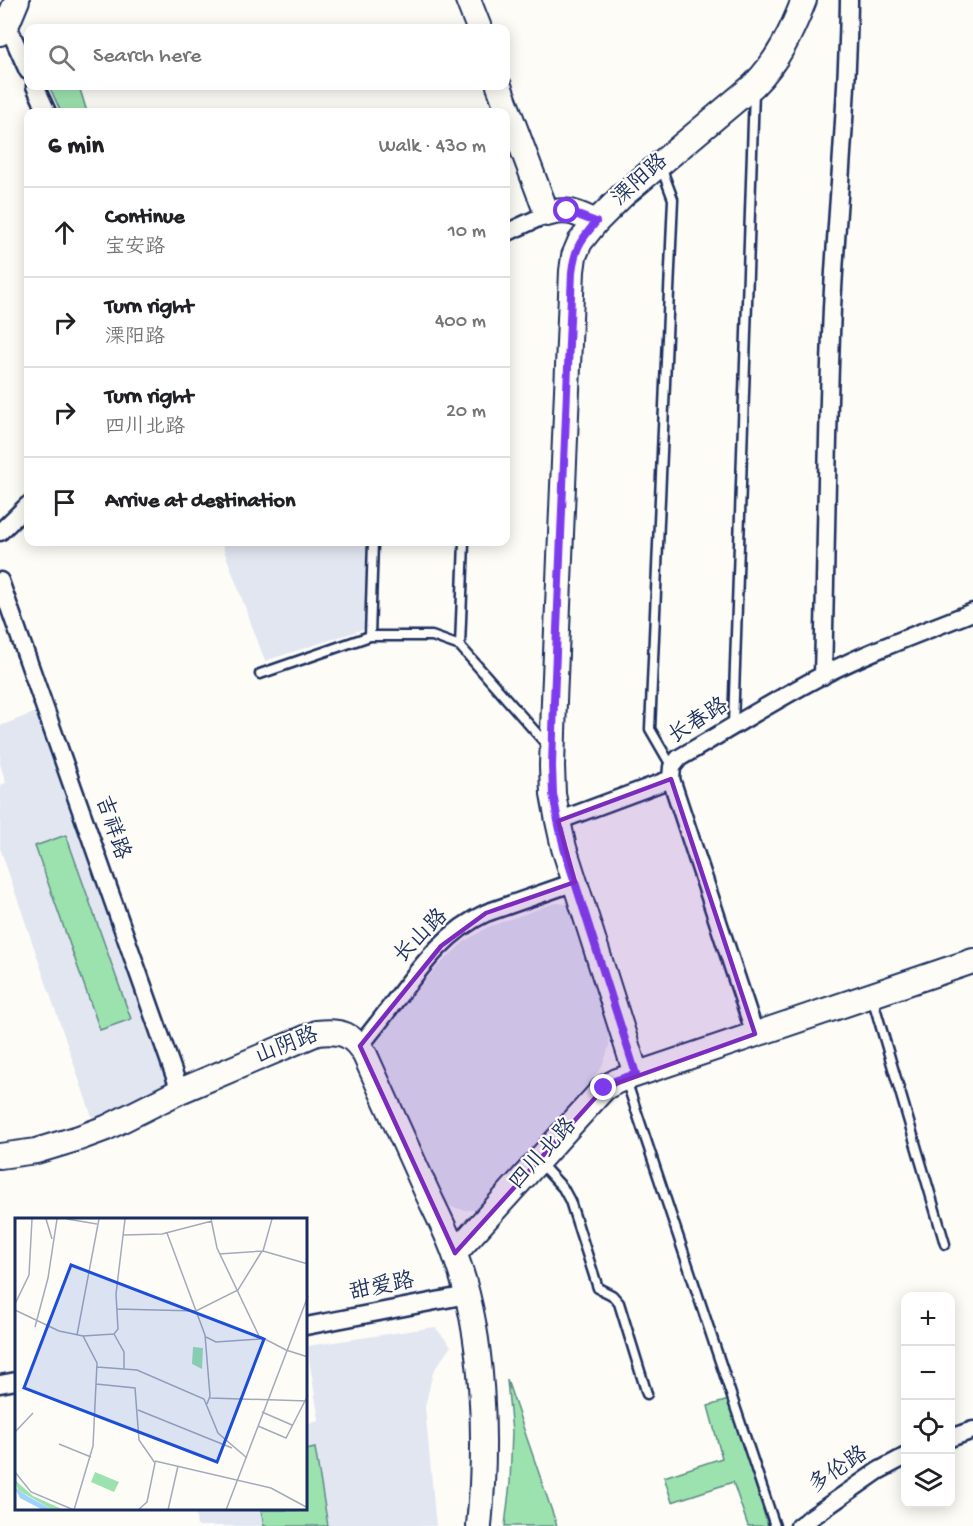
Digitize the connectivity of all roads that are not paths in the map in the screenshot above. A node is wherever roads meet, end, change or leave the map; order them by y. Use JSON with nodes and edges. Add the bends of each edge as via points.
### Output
{"nodes":[{"id":1,"x":17,"y":0,"type":"edge"},
{"id":2,"x":468,"y":0,"type":"edge"},
{"id":3,"x":804,"y":0,"type":"edge"},
{"id":4,"x":849,"y":0,"type":"edge"},
{"id":5,"x":477,"y":24,"type":"edge"},
{"id":6,"x":3,"y":28,"type":"edge"},
{"id":7,"x":24,"y":64,"type":"edge"},
{"id":8,"x":754,"y":85,"type":"junction"},
{"id":9,"x":37,"y":90,"type":"edge"},
{"id":10,"x":500,"y":90,"type":"edge"},
{"id":11,"x":45,"y":108,"type":"edge"},
{"id":12,"x":507,"y":108,"type":"edge"},
{"id":13,"x":510,"y":115,"type":"edge"},
{"id":14,"x":660,"y":164,"type":"junction"},
{"id":15,"x":547,"y":214,"type":"junction"},
{"id":16,"x":596,"y":222,"type":"junction"},
{"id":17,"x":510,"y":231,"type":"edge"},
{"id":18,"x":24,"y":508,"type":"edge"},
{"id":19,"x":0,"y":532,"type":"edge"},
{"id":20,"x":373,"y":546,"type":"edge"},
{"id":21,"x":464,"y":546,"type":"edge"},
{"id":22,"x":0,"y":581,"type":"edge"},
{"id":23,"x":973,"y":612,"type":"edge"},
{"id":24,"x":369,"y":636,"type":"junction"},
{"id":25,"x":460,"y":646,"type":"junction"},
{"id":26,"x":260,"y":674,"type":"dead end"},
{"id":27,"x":823,"y":676,"type":"junction"},
{"id":28,"x":733,"y":727,"type":"junction"},
{"id":29,"x":552,"y":751,"type":"junction"},
{"id":30,"x":671,"y":773,"type":"junction"},
{"id":31,"x":558,"y":821,"type":"junction"},
{"id":32,"x":575,"y":882,"type":"junction"},
{"id":33,"x":973,"y":961,"type":"edge"},
{"id":34,"x":872,"y":995,"type":"junction"},
{"id":35,"x":755,"y":1034,"type":"junction"},
{"id":36,"x":360,"y":1046,"type":"junction"},
{"id":37,"x":631,"y":1076,"type":"junction"},
{"id":38,"x":180,"y":1090,"type":"junction"},
{"id":39,"x":0,"y":1156,"type":"edge"},
{"id":40,"x":538,"y":1161,"type":"junction"},
{"id":41,"x":945,"y":1244,"type":"dead end"},
{"id":42,"x":455,"y":1253,"type":"junction"},
{"id":43,"x":467,"y":1295,"type":"junction"},
{"id":44,"x":308,"y":1326,"type":"edge"},
{"id":45,"x":15,"y":1381,"type":"edge"},
{"id":46,"x":0,"y":1384,"type":"edge"},
{"id":47,"x":647,"y":1394,"type":"dead end"},
{"id":48,"x":973,"y":1430,"type":"edge"},
{"id":49,"x":955,"y":1437,"type":"edge"},
{"id":50,"x":901,"y":1459,"type":"edge"},
{"id":51,"x":479,"y":1526,"type":"edge"},
{"id":52,"x":775,"y":1526,"type":"edge"},
{"id":53,"x":799,"y":1526,"type":"edge"}],
"edges":[{"from":1,"to":6,"type":"street"},
{"from":2,"to":5,"type":"street"},
{"from":3,"to":8,"type":"street","name":"溧阳路","via":[[782,50]]},
{"from":4,"to":27,"type":"street","via":[[832,310]]},
{"from":6,"to":7,"type":"street"},
{"from":8,"to":14,"type":"street","name":"溧阳路"},
{"from":8,"to":28,"type":"lane"},
{"from":9,"to":11,"type":"street"},
{"from":10,"to":12,"type":"street"},
{"from":13,"to":15,"type":"street"},
{"from":14,"to":16,"type":"street","name":"溧阳路"},
{"from":14,"to":30,"type":"lane","via":[[673,199],[650,729]]},
{"from":15,"to":16,"type":"street","via":[[567,211]]},
{"from":15,"to":17,"type":"street"},
{"from":16,"to":29,"type":"street","name":"溧阳路","via":[[580,242],[572,272]]},
{"from":18,"to":19,"type":"street"},
{"from":20,"to":24,"type":"lane"},
{"from":21,"to":25,"type":"lane"},
{"from":22,"to":38,"type":"street","name":"吉祥路"},
{"from":23,"to":27,"type":"street","name":"长春路"},
{"from":24,"to":25,"type":"lane","via":[[432,636]]},
{"from":24,"to":26,"type":"lane"},
{"from":25,"to":29,"type":"lane"},
{"from":27,"to":28,"type":"street","name":"长春路"},
{"from":28,"to":30,"type":"street","name":"长春路","via":[[679,758]]},
{"from":29,"to":31,"type":"street","name":"溧阳路"},
{"from":30,"to":31,"type":"street"},
{"from":30,"to":35,"type":"street","name":"长春路"},
{"from":31,"to":32,"type":"street","name":"溧阳路"},
{"from":32,"to":36,"type":"street","name":"长山路","via":[[486,913],[458,930],[417,972]]},
{"from":32,"to":37,"type":"street","name":"溧阳路"},
{"from":33,"to":34,"type":"street","name":"四川北路"},
{"from":34,"to":35,"type":"street","name":"四川北路"},
{"from":34,"to":41,"type":"lane"},
{"from":35,"to":37,"type":"street","name":"四川北路"},
{"from":36,"to":38,"type":"street","name":"山阴路","via":[[346,1035],[317,1033]]},
{"from":36,"to":42,"type":"street"},
{"from":37,"to":40,"type":"street","name":"四川北路","via":[[604,1088]]},
{"from":37,"to":52,"type":"lane"},
{"from":38,"to":39,"type":"street","name":"山阴路","via":[[79,1138],[36,1151]]},
{"from":40,"to":42,"type":"street","name":"四川北路"},
{"from":40,"to":47,"type":"lane","via":[[570,1201],[598,1288],[619,1303]]},
{"from":42,"to":43,"type":"street"},
{"from":43,"to":44,"type":"street","name":"甜爱路"},
{"from":43,"to":51,"type":"street","via":[[482,1393]]},
{"from":45,"to":46,"type":"street"},
{"from":48,"to":49,"type":"street"},
{"from":50,"to":53,"type":"street","name":"多伦路"}]}
